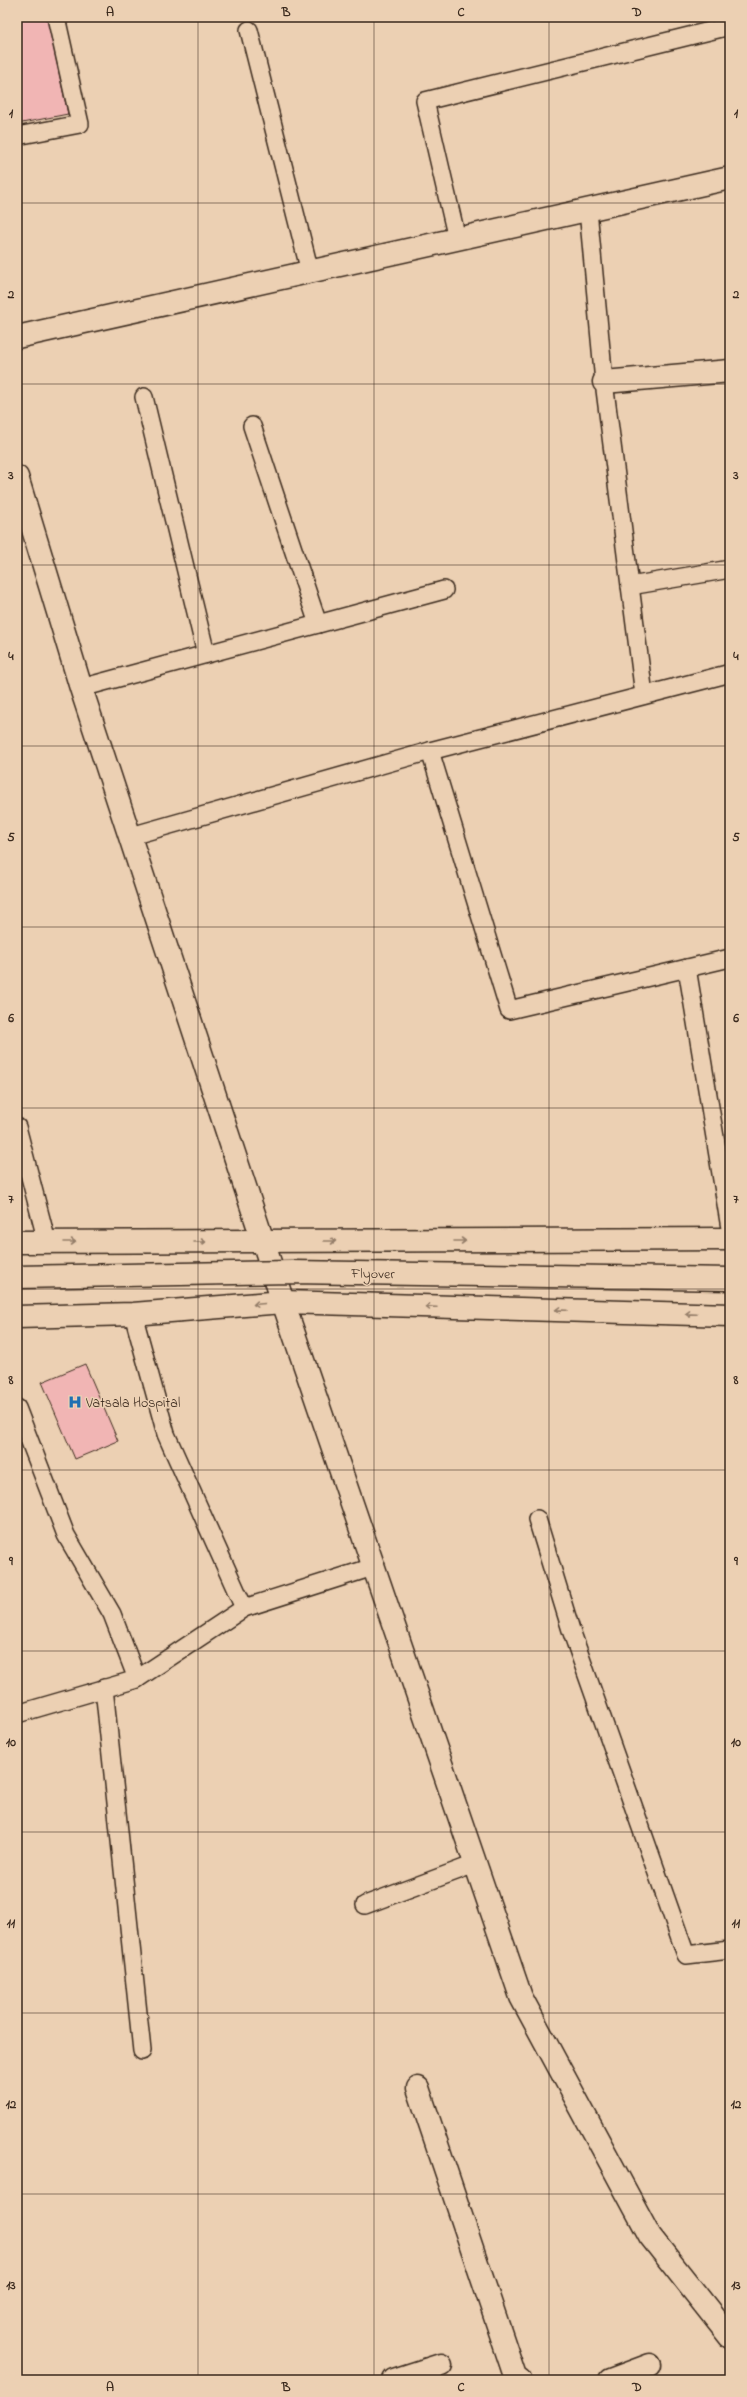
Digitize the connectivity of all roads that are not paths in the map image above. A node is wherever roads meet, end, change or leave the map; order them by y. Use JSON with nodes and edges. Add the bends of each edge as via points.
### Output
{"nodes":[{"id":1,"x":56,"y":17,"type":"edge"},
{"id":2,"x":730,"y":26,"type":"edge"},
{"id":3,"x":249,"y":30,"type":"dead end"},
{"id":4,"x":17,"y":136,"type":"edge"},
{"id":5,"x":730,"y":178,"type":"edge"},
{"id":6,"x":588,"y":210,"type":"junction"},
{"id":7,"x":457,"y":239,"type":"junction"},
{"id":8,"x":310,"y":272,"type":"junction"},
{"id":9,"x":17,"y":337,"type":"edge"},
{"id":10,"x":730,"y":371,"type":"edge"},
{"id":11,"x":604,"y":382,"type":"junction"},
{"id":12,"x":144,"y":397,"type":"dead end"},
{"id":13,"x":252,"y":426,"type":"dead end"},
{"id":14,"x":17,"y":477,"type":"edge"},
{"id":15,"x":730,"y":569,"type":"edge"},
{"id":16,"x":630,"y":586,"type":"junction"},
{"id":17,"x":444,"y":590,"type":"dead end"},
{"id":18,"x":318,"y":624,"type":"junction"},
{"id":19,"x":206,"y":654,"type":"junction"},
{"id":20,"x":730,"y":676,"type":"edge"},
{"id":21,"x":81,"y":688,"type":"junction"},
{"id":22,"x":644,"y":695,"type":"junction"},
{"id":23,"x":430,"y":751,"type":"junction"},
{"id":24,"x":131,"y":836,"type":"junction"},
{"id":25,"x":730,"y":958,"type":"edge"},
{"id":26,"x":687,"y":968,"type":"junction"},
{"id":27,"x":17,"y":1127,"type":"edge"},
{"id":28,"x":730,"y":1228,"type":"edge"},
{"id":29,"x":730,"y":1239,"type":"edge"},
{"id":30,"x":17,"y":1242,"type":"edge"},
{"id":31,"x":47,"y":1242,"type":"junction"},
{"id":32,"x":264,"y":1242,"type":"junction"},
{"id":33,"x":17,"y":1276,"type":"edge"},
{"id":34,"x":730,"y":1279,"type":"edge"},
{"id":35,"x":283,"y":1302,"type":"junction"},
{"id":36,"x":133,"y":1314,"type":"junction"},
{"id":37,"x":730,"y":1315,"type":"edge"},
{"id":38,"x":17,"y":1317,"type":"edge"},
{"id":39,"x":17,"y":1408,"type":"edge"},
{"id":40,"x":537,"y":1519,"type":"dead end"},
{"id":41,"x":373,"y":1567,"type":"junction"},
{"id":42,"x":244,"y":1608,"type":"junction"},
{"id":43,"x":136,"y":1679,"type":"junction"},
{"id":44,"x":104,"y":1688,"type":"junction"},
{"id":45,"x":17,"y":1714,"type":"edge"},
{"id":46,"x":475,"y":1864,"type":"junction"},
{"id":47,"x":365,"y":1905,"type":"dead end"},
{"id":48,"x":730,"y":1950,"type":"edge"},
{"id":49,"x":142,"y":2051,"type":"dead end"},
{"id":50,"x":418,"y":2088,"type":"dead end"},
{"id":51,"x":727,"y":2330,"type":"edge"},
{"id":52,"x":650,"y":2365,"type":"dead end"},
{"id":53,"x":441,"y":2366,"type":"dead end"},
{"id":54,"x":394,"y":2380,"type":"edge"},
{"id":55,"x":520,"y":2380,"type":"edge"},
{"id":56,"x":610,"y":2380,"type":"edge"}],
"edges":[{"from":1,"to":4,"type":"lane","via":[[80,124]]},
{"from":2,"to":7,"type":"lane","via":[[425,101]]},
{"from":3,"to":8,"type":"lane"},
{"from":5,"to":6,"type":"street"},
{"from":6,"to":7,"type":"street"},
{"from":6,"to":11,"type":"lane"},
{"from":7,"to":8,"type":"street"},
{"from":8,"to":9,"type":"street"},
{"from":10,"to":11,"type":"street"},
{"from":11,"to":16,"type":"lane"},
{"from":12,"to":19,"type":"lane"},
{"from":13,"to":18,"type":"lane"},
{"from":14,"to":21,"type":"street"},
{"from":15,"to":16,"type":"lane"},
{"from":16,"to":22,"type":"lane"},
{"from":17,"to":18,"type":"lane"},
{"from":18,"to":19,"type":"lane"},
{"from":19,"to":21,"type":"lane"},
{"from":20,"to":22,"type":"lane","via":[[727,674]]},
{"from":21,"to":24,"type":"street"},
{"from":22,"to":23,"type":"lane"},
{"from":23,"to":24,"type":"lane"},
{"from":23,"to":26,"type":"lane","via":[[510,1010]]},
{"from":24,"to":32,"type":"street"},
{"from":25,"to":26,"type":"lane"},
{"from":26,"to":28,"type":"lane"},
{"from":27,"to":31,"type":"lane"},
{"from":32,"to":29,"type":"street","one_way":true},
{"from":30,"to":31,"type":"street"},
{"from":31,"to":32,"type":"street","one_way":true},
{"from":32,"to":35,"type":"street"},
{"from":33,"to":34,"type":"street","name":"Flyover","bridge":true,"via":[[292,1272]]},
{"from":35,"to":36,"type":"street","one_way":true},
{"from":37,"to":35,"type":"street","one_way":true},
{"from":35,"to":41,"type":"street"},
{"from":36,"to":38,"type":"street"},
{"from":36,"to":42,"type":"lane","via":[[166,1434]]},
{"from":39,"to":43,"type":"lane","via":[[66,1535],[112,1614]]},
{"from":40,"to":48,"type":"lane","via":[[571,1630],[686,1955]]},
{"from":41,"to":42,"type":"lane"},
{"from":41,"to":46,"type":"street"},
{"from":42,"to":43,"type":"lane"},
{"from":43,"to":44,"type":"lane"},
{"from":44,"to":45,"type":"lane"},
{"from":44,"to":49,"type":"lane"},
{"from":46,"to":47,"type":"lane"},
{"from":46,"to":51,"type":"street","via":[[521,1997],[650,2236]]},
{"from":50,"to":55,"type":"street","via":[[515,2376]]},
{"from":52,"to":56,"type":"street"},
{"from":53,"to":54,"type":"street"}]}
